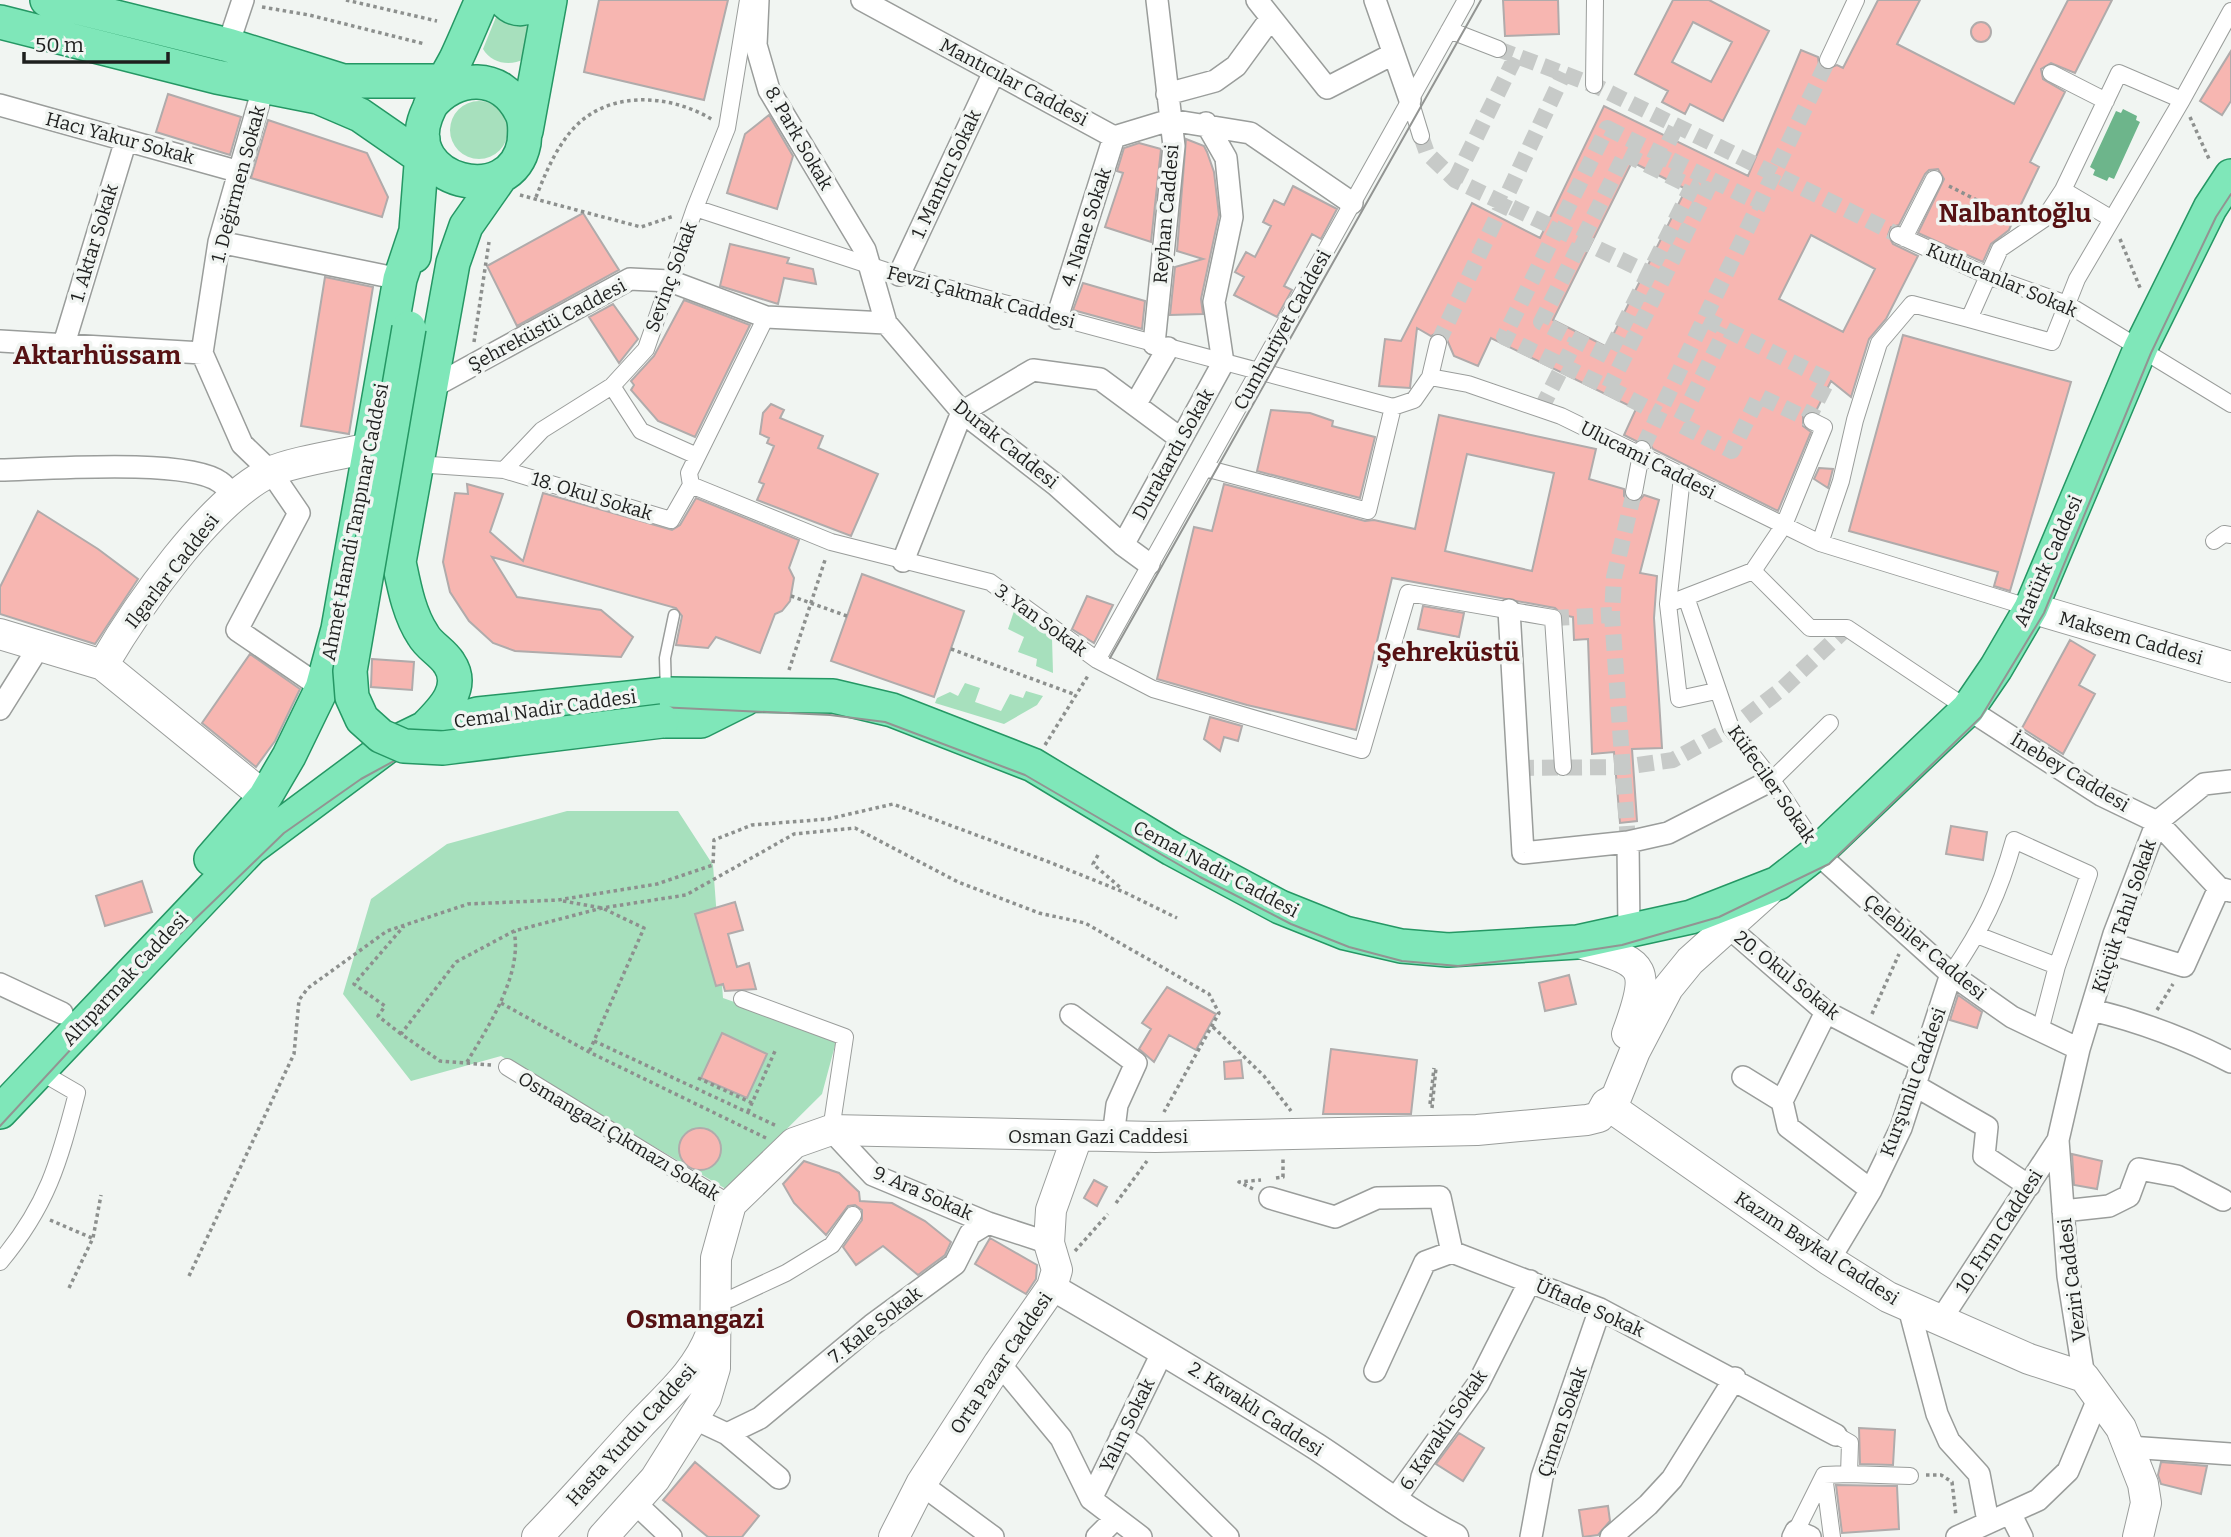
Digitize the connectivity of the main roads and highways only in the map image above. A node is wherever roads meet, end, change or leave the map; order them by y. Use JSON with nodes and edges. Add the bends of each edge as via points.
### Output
{"nodes":[{"id":1,"x":47,"y":0,"type":"edge"},
{"id":2,"x":480,"y":0,"type":"edge"},
{"id":3,"x":504,"y":0,"type":"edge"},
{"id":4,"x":540,"y":0,"type":"edge"},
{"id":5,"x":550,"y":0,"type":"edge"},
{"id":6,"x":0,"y":22,"type":"edge"},
{"id":7,"x":343,"y":81,"type":"junction"},
{"id":8,"x":448,"y":90,"type":"junction"},
{"id":9,"x":525,"y":133,"type":"junction"},
{"id":10,"x":428,"y":155,"type":"junction"},
{"id":11,"x":2227,"y":182,"type":"edge"},
{"id":12,"x":506,"y":189,"type":"junction"},
{"id":13,"x":415,"y":234,"type":"junction"},
{"id":14,"x":369,"y":448,"type":"junction"},
{"id":15,"x":2031,"y":608,"type":"junction"},
{"id":16,"x":338,"y":629,"type":"junction"},
{"id":17,"x":0,"y":634,"type":"edge"},
{"id":18,"x":103,"y":665,"type":"junction"},
{"id":19,"x":2231,"y":667,"type":"edge"},
{"id":20,"x":664,"y":707,"type":"junction"},
{"id":21,"x":425,"y":728,"type":"junction"},
{"id":22,"x":388,"y":746,"type":"junction"},
{"id":23,"x":265,"y":797,"type":"junction"},
{"id":24,"x":244,"y":840,"type":"junction"},
{"id":25,"x":1778,"y":883,"type":"junction"},
{"id":26,"x":1577,"y":942,"type":"junction"},
{"id":27,"x":0,"y":1080,"type":"edge"},
{"id":28,"x":1606,"y":1104,"type":"junction"},
{"id":29,"x":0,"y":1112,"type":"edge"},
{"id":30,"x":1077,"y":1137,"type":"junction"},
{"id":31,"x":723,"y":1312,"type":"junction"},
{"id":32,"x":2091,"y":1388,"type":"joint"},
{"id":33,"x":537,"y":1537,"type":"edge"},
{"id":34,"x":603,"y":1537,"type":"edge"},
{"id":35,"x":894,"y":1537,"type":"edge"},
{"id":36,"x":2138,"y":1537,"type":"edge"}],
"edges":[{"from":1,"to":7,"type":"main road","via":[[228,45]]},
{"from":2,"to":7,"type":"main road","via":[[446,41],[422,61]]},
{"from":2,"to":8,"type":"main road"},
{"from":3,"to":4,"type":"main road","via":[[519,9],[531,8]]},
{"from":5,"to":9,"type":"main road"},
{"from":6,"to":10,"type":"main road","via":[[217,77],[318,97],[360,115]]},
{"from":7,"to":8,"type":"main road"},
{"from":8,"to":9,"type":"main road","via":[[488,83],[509,95],[523,116]]},
{"from":8,"to":10,"type":"main road","via":[[424,122]]},
{"from":9,"to":12,"type":"main road"},
{"from":10,"to":12,"type":"main road","via":[[452,179]]},
{"from":10,"to":13,"type":"main road","name":"Ahmet Hamdi Tanpınar Caddesi"},
{"from":11,"to":15,"type":"main road","name":"Atatürk Caddesi","via":[[2147,334]]},
{"from":12,"to":21,"type":"main road","via":[[482,200],[453,263],[399,562],[406,597],[423,635],[450,664],[456,684],[447,707]]},
{"from":13,"to":14,"type":"main road","name":"Ahmet Hamdi Tanpınar Caddesi","via":[[400,279]]},
{"from":13,"to":20,"type":"main road","name":"Ahmet Hamdi Tanpınar Caddesi","bridge":true,"via":[[409,328],[350,671],[352,697],[362,719],[381,736],[404,746],[443,748]]},
{"from":14,"to":16,"type":"main road","name":"Ahmet Hamdi Tanpınar Caddesi"},
{"from":14,"to":18,"type":"main road","name":"Ilgarlar Caddesi","via":[[271,472],[221,509],[137,607]]},
{"from":15,"to":19,"type":"main road","name":"Maksem Caddesi"},
{"from":15,"to":25,"type":"main road","name":"Atatürk Caddesi","via":[[1968,709],[1819,851]]},
{"from":16,"to":22,"type":"main road","via":[[334,691],[340,709],[358,736]]},
{"from":16,"to":23,"type":"main road","name":"Ahmet Hamdi Tanpınar Caddesi","via":[[322,688]]},
{"from":17,"to":18,"type":"main road"},
{"from":18,"to":23,"type":"main road"},
{"from":20,"to":21,"type":"main road","name":"Cemal Nadir Caddesi","via":[[478,714]]},
{"from":20,"to":26,"type":"main road","name":"Cemal Nadir Caddesi","via":[[701,721],[766,696],[833,696],[892,710],[1033,765],[1219,875],[1280,907],[1345,933],[1401,946],[1448,950]]},
{"from":21,"to":22,"type":"main road","name":"Cemal Nadir Caddesi"},
{"from":22,"to":24,"type":"main road","name":"Cemal Nadir Caddesi"},
{"from":23,"to":24,"type":"main road","name":"Ahmet Hamdi Tanpınar Caddesi"},
{"from":24,"to":27,"type":"main road","name":"Altıparmak Caddesi","via":[[62,1013]]},
{"from":24,"to":29,"type":"main road","name":"Altıparmak Caddesi"},
{"from":25,"to":26,"type":"main road","name":"Cemal Nadir Caddesi","via":[[1691,916]]},
{"from":25,"to":28,"type":"main road","via":[[1690,961],[1668,988],[1616,1098]]},
{"from":26,"to":28,"type":"main road","via":[[1627,958],[1639,970],[1642,985],[1606,1090]]},
{"from":28,"to":30,"type":"main road","name":"Osman Gazi Caddesi","via":[[1599,1117],[1477,1130]]},
{"from":28,"to":32,"type":"main road","name":"Kazım Baykal Caddesi","via":[[1829,1260],[1909,1308]]},
{"from":30,"to":31,"type":"main road","name":"Osman Gazi Caddesi","via":[[831,1130],[794,1143],[732,1205],[716,1258]]},
{"from":30,"to":35,"type":"main road","name":"Orta Pazar Caddesi","via":[[1051,1210],[1053,1267],[999,1363],[921,1484]]},
{"from":31,"to":33,"type":"main road","name":"Hasta Yurdu Caddesi","via":[[685,1380]]},
{"from":31,"to":34,"type":"main road","name":"Hasta Yurdu Caddesi","via":[[715,1368],[695,1419],[655,1479]]},
{"from":32,"to":36,"type":"main road","name":"Veziri Caddesi","via":[[2121,1428],[2143,1484],[2146,1503]]}]}
